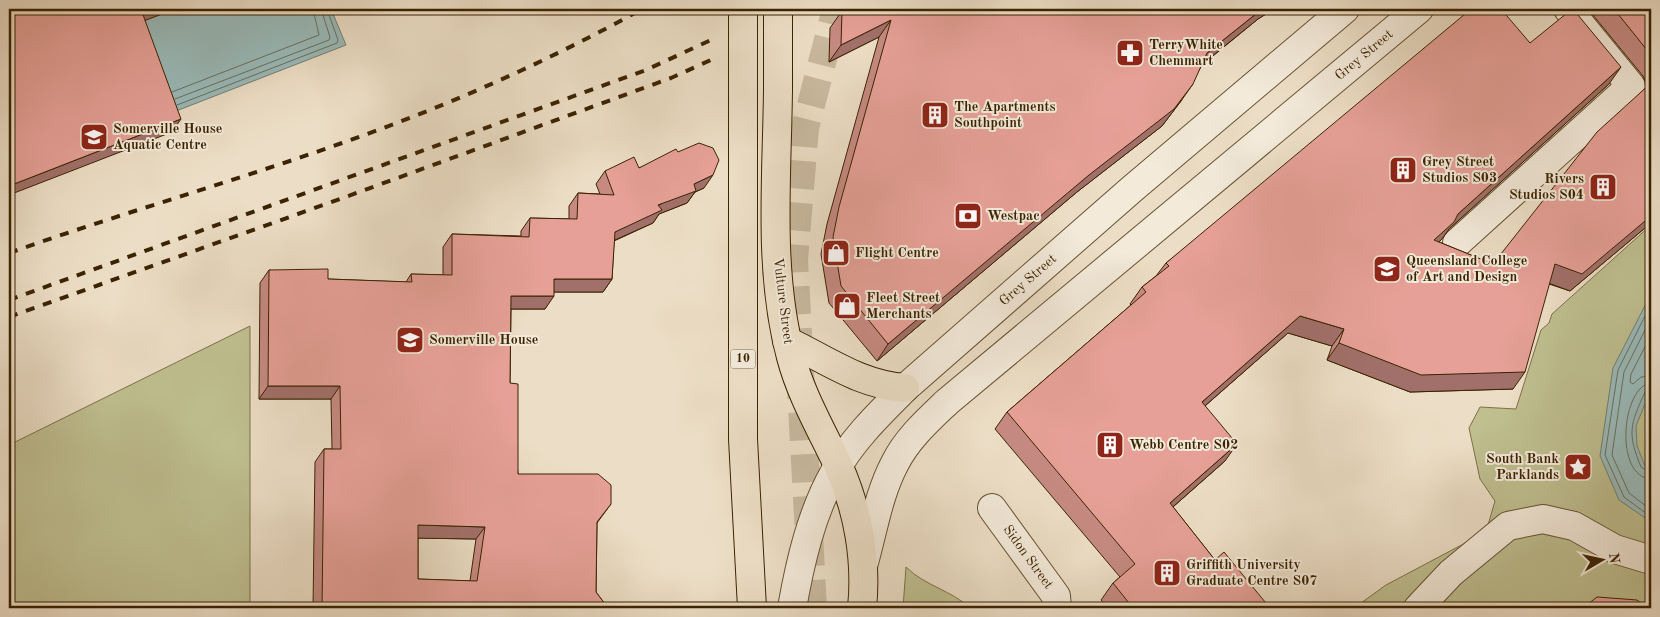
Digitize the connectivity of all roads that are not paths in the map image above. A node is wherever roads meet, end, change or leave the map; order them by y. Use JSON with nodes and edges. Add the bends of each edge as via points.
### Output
{"nodes":[{"id":1,"x":743,"y":9,"type":"edge"},
{"id":2,"x":778,"y":9,"type":"edge"},
{"id":3,"x":1345,"y":9,"type":"edge"},
{"id":4,"x":1419,"y":9,"type":"edge"},
{"id":5,"x":1568,"y":9,"type":"edge"},
{"id":6,"x":1457,"y":243,"type":"edge"},
{"id":7,"x":787,"y":341,"type":"junction"},
{"id":8,"x":905,"y":388,"type":"junction"},
{"id":9,"x":838,"y":466,"type":"junction"},
{"id":10,"x":992,"y":508,"type":"dead end"},
{"id":11,"x":1651,"y":560,"type":"edge"},
{"id":12,"x":863,"y":566,"type":"junction"},
{"id":13,"x":752,"y":608,"type":"edge"},
{"id":14,"x":792,"y":608,"type":"edge"},
{"id":15,"x":862,"y":608,"type":"edge"},
{"id":16,"x":1057,"y":608,"type":"edge"},
{"id":17,"x":1418,"y":608,"type":"edge"}],
"edges":[{"from":1,"to":13,"type":"main road","number":"10","bridge":true,"via":[[743,439]]},
{"from":2,"to":7,"type":"main road","name":"Vulture Street","bridge":true,"via":[[777,258]]},
{"from":3,"to":8,"type":"street","name":"Grey Street","via":[[1132,189]]},
{"from":4,"to":12,"type":"street","name":"Grey Street","via":[[925,423],[910,440],[890,473],[880,498]]},
{"from":5,"to":6,"type":"street","via":[[1631,86]]},
{"from":7,"to":8,"type":"main road","via":[[860,379]]},
{"from":7,"to":9,"type":"main road","name":"Vulture Street","via":[[802,393]]},
{"from":8,"to":9,"type":"street","name":"Grey Street"},
{"from":9,"to":12,"type":"main road","name":"Vulture Street","via":[[857,524]]},
{"from":9,"to":14,"type":"street","name":"Grey Street","via":[[811,531]]},
{"from":10,"to":16,"type":"street","name":"Sidon Street","via":[[1056,596]]},
{"from":11,"to":17,"type":"street","via":[[1615,549],[1574,526],[1543,519],[1508,526],[1482,545]]},
{"from":12,"to":15,"type":"main road","name":"Vulture Street"}]}
